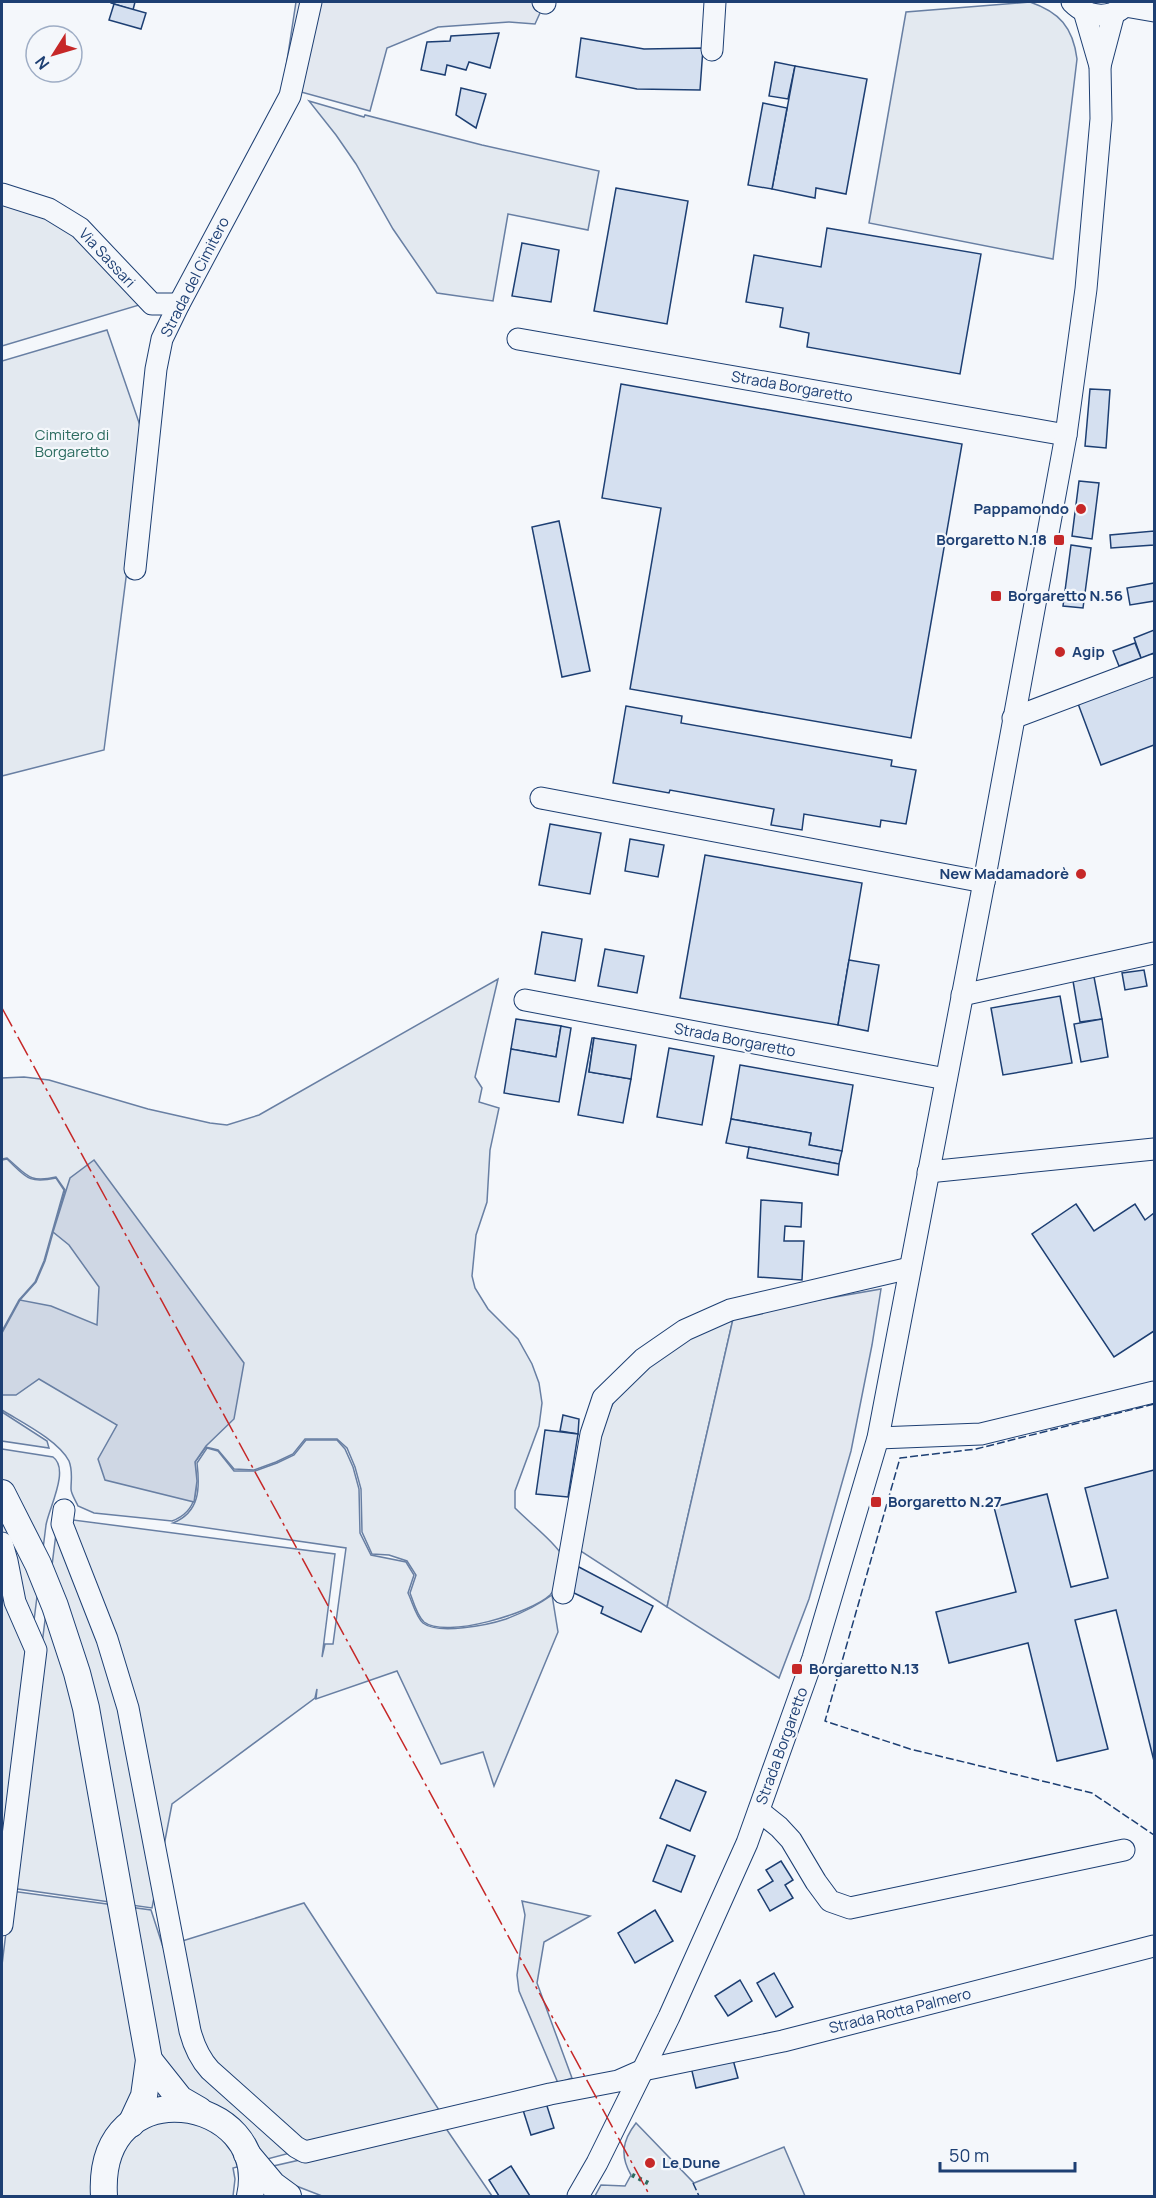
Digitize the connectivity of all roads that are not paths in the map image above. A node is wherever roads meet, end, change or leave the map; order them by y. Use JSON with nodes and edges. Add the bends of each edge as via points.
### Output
{"nodes":[{"id":1,"x":311,"y":2,"type":"edge"},
{"id":2,"x":715,"y":2,"type":"edge"},
{"id":3,"x":1078,"y":6,"type":"edge"},
{"id":4,"x":1123,"y":7,"type":"edge"},
{"id":5,"x":1155,"y":11,"type":"edge"},
{"id":6,"x":712,"y":50,"type":"dead end"},
{"id":7,"x":1100,"y":66,"type":"junction"},
{"id":8,"x":2,"y":194,"type":"edge"},
{"id":9,"x":179,"y":304,"type":"junction"},
{"id":10,"x":518,"y":339,"type":"dead end"},
{"id":11,"x":1065,"y":435,"type":"junction"},
{"id":12,"x":135,"y":568,"type":"dead end"},
{"id":13,"x":1155,"y":665,"type":"edge"},
{"id":14,"x":1013,"y":718,"type":"junction"},
{"id":15,"x":542,"y":798,"type":"dead end"},
{"id":16,"x":984,"y":882,"type":"junction"},
{"id":17,"x":1155,"y":953,"type":"edge"},
{"id":18,"x":962,"y":995,"type":"junction"},
{"id":19,"x":525,"y":1000,"type":"dead end"},
{"id":20,"x":946,"y":1079,"type":"junction"},
{"id":21,"x":1155,"y":1149,"type":"edge"},
{"id":22,"x":928,"y":1172,"type":"junction"},
{"id":23,"x":910,"y":1268,"type":"junction"},
{"id":24,"x":1155,"y":1378,"type":"edge"},
{"id":25,"x":1155,"y":1392,"type":"edge"},
{"id":26,"x":1125,"y":1398,"type":"junction"},
{"id":27,"x":878,"y":1438,"type":"junction"},
{"id":28,"x":2,"y":1493,"type":"edge"},
{"id":29,"x":64,"y":1510,"type":"dead end"},
{"id":30,"x":2,"y":1543,"type":"edge"},
{"id":31,"x":563,"y":1593,"type":"dead end"},
{"id":32,"x":759,"y":1811,"type":"junction"},
{"id":33,"x":1124,"y":1850,"type":"dead end"},
{"id":34,"x":2,"y":1925,"type":"edge"},
{"id":35,"x":1155,"y":1946,"type":"edge"},
{"id":36,"x":150,"y":2060,"type":"junction"},
{"id":37,"x":644,"y":2070,"type":"junction"},
{"id":38,"x":203,"y":2112,"type":"junction"},
{"id":39,"x":131,"y":2124,"type":"junction"},
{"id":40,"x":244,"y":2150,"type":"junction"},
{"id":41,"x":104,"y":2196,"type":"edge"},
{"id":42,"x":250,"y":2196,"type":"edge"},
{"id":43,"x":288,"y":2196,"type":"edge"},
{"id":44,"x":578,"y":2196,"type":"edge"}],
"edges":[{"from":1,"to":9,"type":"street","name":"Strada del Cimitero","via":[[290,96]]},
{"from":2,"to":6,"type":"street"},
{"from":3,"to":4,"type":"street","via":[[1098,16]]},
{"from":3,"to":7,"type":"street","name":"Strada Borgaretto"},
{"from":4,"to":5,"type":"street"},
{"from":4,"to":7,"type":"street","name":"Strada Borgaretto"},
{"from":7,"to":11,"type":"street","name":"Strada Borgaretto","via":[[1101,119],[1087,278]]},
{"from":8,"to":9,"type":"street","name":"Via Sassari","via":[[49,209],[80,228],[152,304]]},
{"from":9,"to":12,"type":"street","name":"Strada del Cimitero","via":[[162,339],[156,369]]},
{"from":10,"to":11,"type":"street","name":"Strada Borgaretto"},
{"from":11,"to":14,"type":"street","name":"Strada Borgaretto"},
{"from":13,"to":14,"type":"street"},
{"from":14,"to":16,"type":"street","name":"Strada Borgaretto"},
{"from":15,"to":16,"type":"street"},
{"from":16,"to":18,"type":"street","name":"Strada Borgaretto"},
{"from":17,"to":18,"type":"street"},
{"from":18,"to":20,"type":"street","name":"Strada Borgaretto"},
{"from":19,"to":20,"type":"street","name":"Strada Borgaretto"},
{"from":20,"to":22,"type":"street","name":"Strada Borgaretto"},
{"from":21,"to":22,"type":"street"},
{"from":22,"to":23,"type":"street","name":"Strada Borgaretto"},
{"from":23,"to":27,"type":"street","name":"Strada Borgaretto"},
{"from":23,"to":31,"type":"street","via":[[730,1310],[685,1330],[643,1359],[603,1398],[591,1434]]},
{"from":24,"to":26,"type":"street"},
{"from":25,"to":26,"type":"street"},
{"from":26,"to":27,"type":"street","via":[[981,1434]]},
{"from":27,"to":32,"type":"street","name":"Strada Borgaretto","via":[[813,1658]]},
{"from":28,"to":36,"type":"main road","via":[[38,1564],[77,1673]]},
{"from":29,"to":37,"type":"street","name":"Strada Rotta Palmero","via":[[62,1524],[128,1708],[190,2031],[201,2060],[210,2070],[305,2152],[618,2081]]},
{"from":30,"to":34,"type":"street","via":[[15,1602],[36,1650]]},
{"from":32,"to":33,"type":"street","via":[[780,1827],[830,1901],[850,1908]]},
{"from":32,"to":37,"type":"street","name":"Strada Borgaretto"},
{"from":35,"to":37,"type":"street","name":"Strada Rotta Palmero","via":[[783,2041]]},
{"from":36,"to":38,"type":"main road","via":[[180,2099]]},
{"from":36,"to":39,"type":"main road","via":[[144,2096]]},
{"from":37,"to":44,"type":"street","name":"Strada Borgaretto"},
{"from":38,"to":39,"type":"main road","via":[[166,2109],[144,2115]]},
{"from":38,"to":40,"type":"main road","via":[[220,2121]]},
{"from":39,"to":41,"type":"main road","via":[[107,2157]]},
{"from":40,"to":42,"type":"main road","via":[[252,2178]]},
{"from":40,"to":43,"type":"main road","via":[[273,2185]]}]}
